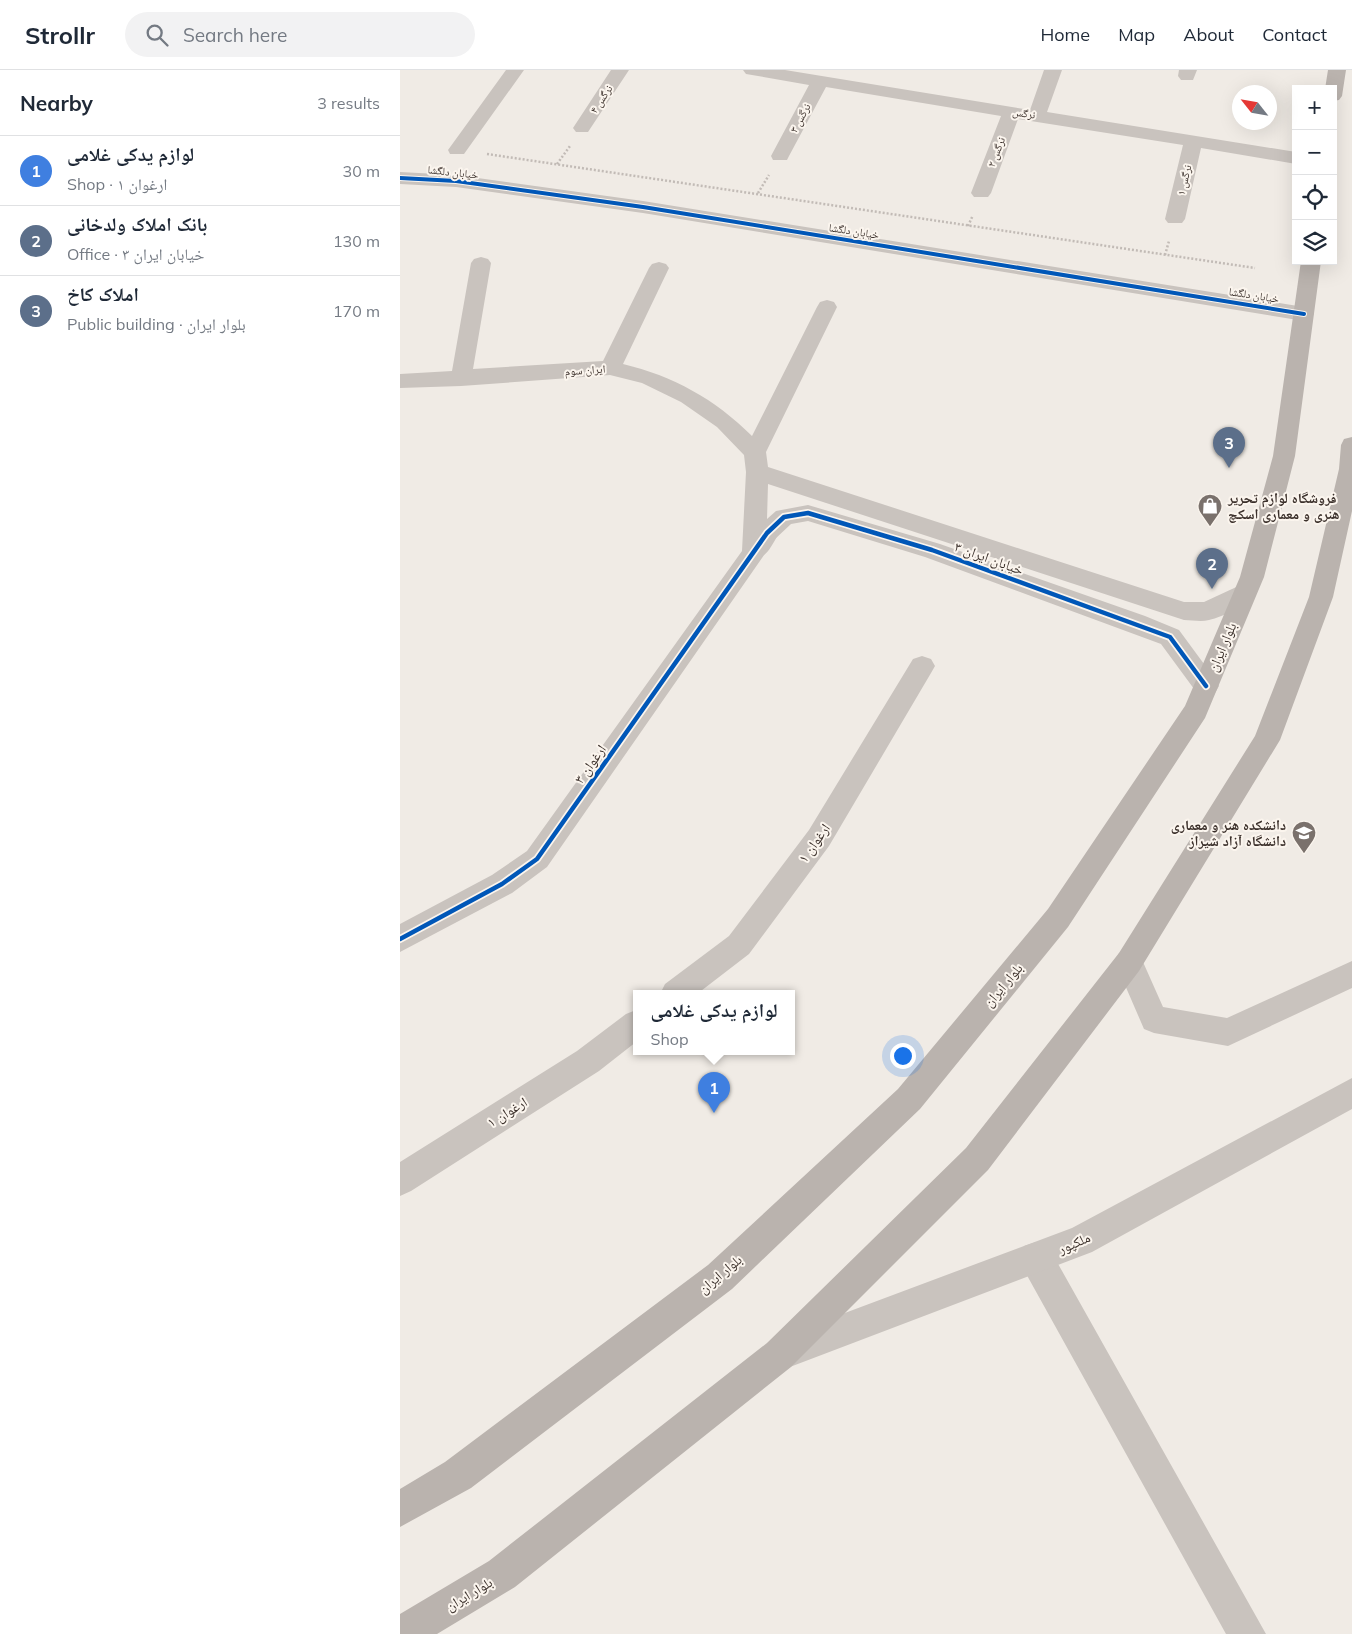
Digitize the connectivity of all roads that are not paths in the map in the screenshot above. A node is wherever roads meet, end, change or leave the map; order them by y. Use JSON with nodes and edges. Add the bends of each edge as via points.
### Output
{"nodes":[{"id":1,"x":515,"y":70,"type":"edge"},
{"id":2,"x":620,"y":70,"type":"edge"},
{"id":3,"x":752,"y":70,"type":"edge"},
{"id":4,"x":1053,"y":70,"type":"edge"},
{"id":5,"x":1337,"y":70,"type":"edge"},
{"id":6,"x":820,"y":81,"type":"junction"},
{"id":7,"x":1335,"y":85,"type":"edge"},
{"id":8,"x":1012,"y":111,"type":"junction"},
{"id":9,"x":1037,"y":115,"type":"junction"},
{"id":10,"x":582,"y":128,"type":"dead end"},
{"id":11,"x":1193,"y":141,"type":"junction"},
{"id":12,"x":457,"y":150,"type":"road end"},
{"id":13,"x":780,"y":156,"type":"dead end"},
{"id":14,"x":1292,"y":157,"type":"edge"},
{"id":15,"x":400,"y":178,"type":"edge"},
{"id":16,"x":980,"y":193,"type":"dead end"},
{"id":17,"x":1175,"y":219,"type":"dead end"},
{"id":18,"x":481,"y":263,"type":"dead end"},
{"id":19,"x":1310,"y":265,"type":"edge"},
{"id":20,"x":659,"y":268,"type":"dead end"},
{"id":21,"x":827,"y":307,"type":"dead end"},
{"id":22,"x":1304,"y":314,"type":"junction"},
{"id":23,"x":610,"y":368,"type":"junction"},
{"id":24,"x":461,"y":379,"type":"junction"},
{"id":25,"x":400,"y":381,"type":"edge"},
{"id":26,"x":1352,"y":445,"type":"edge"},
{"id":27,"x":756,"y":462,"type":"junction"},
{"id":28,"x":760,"y":543,"type":"junction"},
{"id":29,"x":1246,"y":592,"type":"junction"},
{"id":30,"x":922,"y":666,"type":"dead end"},
{"id":31,"x":1206,"y":686,"type":"junction"},
{"id":32,"x":400,"y":939,"type":"edge"},
{"id":33,"x":1129,"y":962,"type":"junction"},
{"id":34,"x":1352,"y":974,"type":"edge"},
{"id":35,"x":680,"y":990,"type":"edge"},
{"id":36,"x":633,"y":1026,"type":"edge"},
{"id":37,"x":1352,"y":1093,"type":"edge"},
{"id":38,"x":400,"y":1180,"type":"edge"},
{"id":39,"x":1036,"y":1258,"type":"junction"},
{"id":40,"x":778,"y":1355,"type":"junction"},
{"id":41,"x":400,"y":1508,"type":"edge"},
{"id":42,"x":402,"y":1634,"type":"edge"},
{"id":43,"x":1247,"y":1634,"type":"edge"}],
"edges":[{"from":1,"to":12,"type":"street"},
{"from":2,"to":10,"type":"street","name":"نرگس ۴"},
{"from":3,"to":6,"type":"street","name":"نرگس"},
{"from":4,"to":9,"type":"street"},
{"from":5,"to":7,"type":"main road"},
{"from":6,"to":8,"type":"street","name":"نرگس"},
{"from":6,"to":13,"type":"street","name":"نرگس ۳"},
{"from":8,"to":9,"type":"street","name":"نرگس"},
{"from":8,"to":16,"type":"street","name":"نرگس ۲"},
{"from":9,"to":11,"type":"street","name":"نرگس"},
{"from":11,"to":14,"type":"street","name":"نرگس"},
{"from":11,"to":17,"type":"street","name":"نرگس ۱"},
{"from":15,"to":22,"type":"street","name":"خیابان دلگشا","via":[[456,181],[643,207]]},
{"from":18,"to":24,"type":"street"},
{"from":19,"to":22,"type":"main road","name":"بلوار ایران"},
{"from":20,"to":23,"type":"street"},
{"from":21,"to":27,"type":"street"},
{"from":22,"to":29,"type":"main road","name":"بلوار ایران","via":[[1284,456]]},
{"from":23,"to":24,"type":"street","name":"ایران سوم"},
{"from":23,"to":27,"type":"street","name":"ایران سوم","via":[[648,377],[689,397],[725,422]]},
{"from":24,"to":25,"type":"street","name":"ایران سوم"},
{"from":26,"to":33,"type":"main road","name":"بلوار ایران","via":[[1350,469],[1321,597],[1267,740]]},
{"from":27,"to":28,"type":"street"},
{"from":27,"to":29,"type":"street","name":"خیابان ایران ۳","via":[[1184,611],[1207,611]]},
{"from":28,"to":31,"type":"street","name":"خیابان ایران ۳","via":[[784,517],[808,513],[932,550],[1170,637]]},
{"from":28,"to":32,"type":"street","name":"ارغوان ۳","via":[[537,859],[502,884]]},
{"from":29,"to":31,"type":"main road","name":"بلوار ایران"},
{"from":30,"to":35,"type":"street","name":"ارغوان ۱","via":[[819,838],[739,945]]},
{"from":31,"to":41,"type":"main road","name":"بلوار ایران","via":[[1196,711],[1058,918],[909,1099],[720,1277],[458,1475]]},
{"from":33,"to":34,"type":"street","via":[[1154,1019],[1228,1032]]},
{"from":33,"to":40,"type":"main road","name":"بلوار ایران","via":[[977,1159]]},
{"from":36,"to":38,"type":"street","name":"ارغوان ۱","via":[[588,1061]]},
{"from":37,"to":39,"type":"street","name":"ملکپور","via":[[1081,1241]]},
{"from":39,"to":40,"type":"street","name":"ملکپور"},
{"from":39,"to":43,"type":"street"},
{"from":40,"to":42,"type":"main road","name":"بلوار ایران","via":[[502,1574]]}]}
